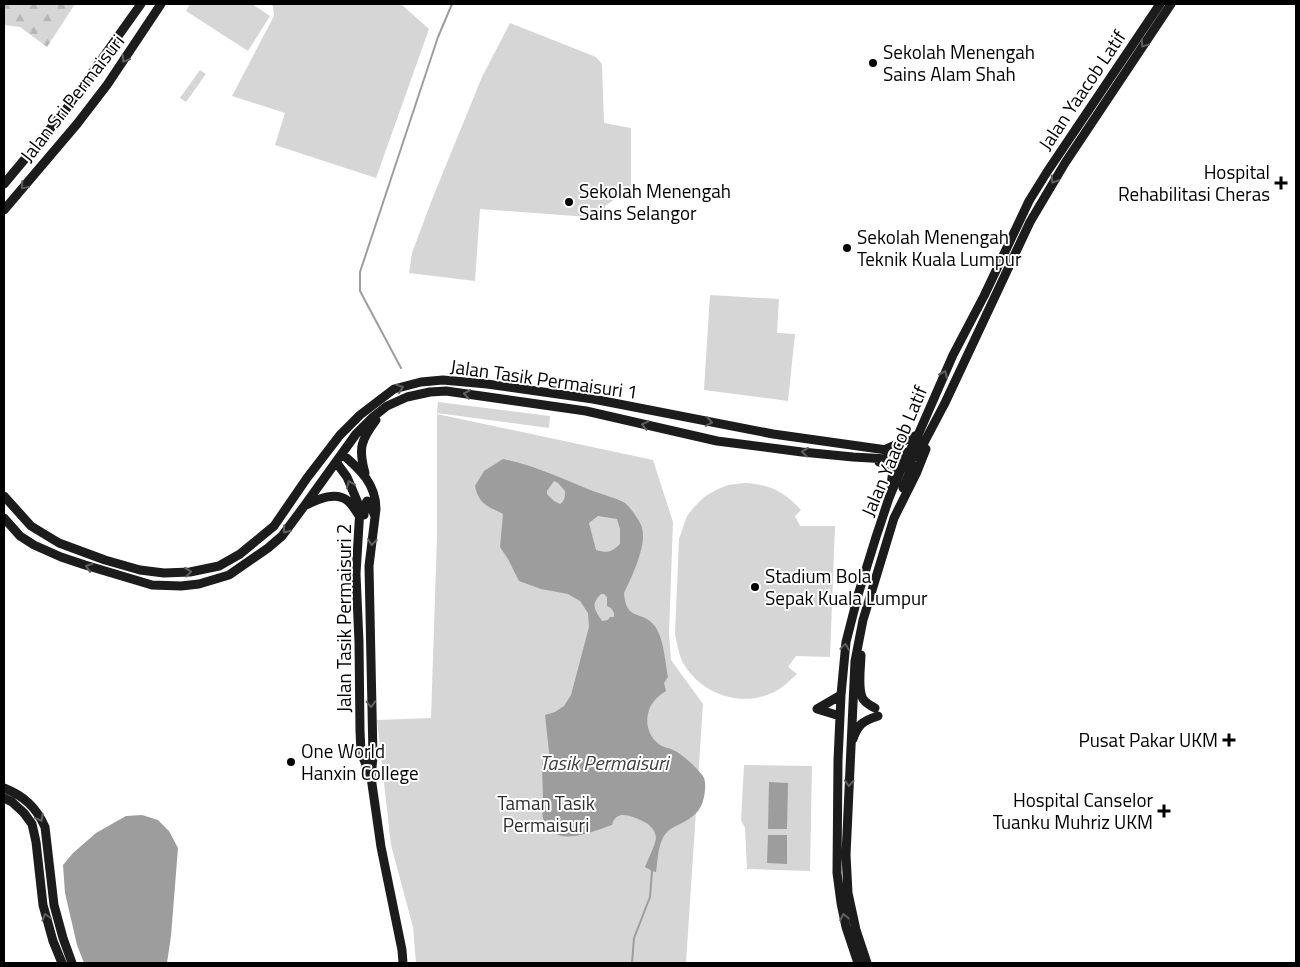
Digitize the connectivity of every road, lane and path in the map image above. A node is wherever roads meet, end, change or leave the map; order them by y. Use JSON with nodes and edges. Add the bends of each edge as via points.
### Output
{"nodes":[{"id":1,"x":143,"y":4,"type":"edge"},
{"id":2,"x":161,"y":4,"type":"edge"},
{"id":3,"x":1160,"y":4,"type":"edge"},
{"id":4,"x":1172,"y":4,"type":"edge"},
{"id":5,"x":4,"y":184,"type":"edge"},
{"id":6,"x":4,"y":210,"type":"edge"},
{"id":7,"x":500,"y":386,"type":"junction"},
{"id":8,"x":498,"y":399,"type":"junction"},
{"id":9,"x":946,"y":401,"type":"junction"},
{"id":10,"x":387,"y":406,"type":"junction"},
{"id":11,"x":360,"y":415,"type":"junction"},
{"id":12,"x":773,"y":434,"type":"junction"},
{"id":13,"x":918,"y":435,"type":"junction"},
{"id":14,"x":772,"y":448,"type":"junction"},
{"id":15,"x":886,"y":449,"type":"junction"},
{"id":16,"x":338,"y":457,"type":"junction"},
{"id":17,"x":853,"y":457,"type":"junction"},
{"id":18,"x":908,"y":457,"type":"junction"},
{"id":19,"x":366,"y":479,"type":"junction"},
{"id":20,"x":298,"y":493,"type":"junction"},
{"id":21,"x":4,"y":496,"type":"edge"},
{"id":22,"x":889,"y":498,"type":"junction"},
{"id":23,"x":4,"y":505,"type":"edge"},
{"id":24,"x":305,"y":505,"type":"junction"},
{"id":25,"x":4,"y":518,"type":"edge"},
{"id":26,"x":360,"y":518,"type":"junction"},
{"id":27,"x":375,"y":518,"type":"junction"},
{"id":28,"x":894,"y":518,"type":"junction"},
{"id":29,"x":7,"y":525,"type":"edge"},
{"id":30,"x":31,"y":526,"type":"junction"},
{"id":31,"x":357,"y":556,"type":"junction"},
{"id":32,"x":864,"y":620,"type":"junction"},
{"id":33,"x":841,"y":695,"type":"junction"},
{"id":34,"x":840,"y":716,"type":"junction"},
{"id":35,"x":850,"y":749,"type":"junction"},
{"id":36,"x":371,"y":777,"type":"junction"},
{"id":37,"x":4,"y":788,"type":"edge"},
{"id":38,"x":4,"y":798,"type":"edge"},
{"id":39,"x":62,"y":963,"type":"edge"},
{"id":40,"x":72,"y":963,"type":"edge"},
{"id":41,"x":403,"y":963,"type":"edge"},
{"id":42,"x":858,"y":963,"type":"edge"},
{"id":43,"x":867,"y":963,"type":"edge"}],
"edges":[{"from":1,"to":2,"type":"main road","via":[[149,9]]},
{"from":1,"to":5,"type":"main road","name":"Jalan Sri Permaisuri","via":[[64,112]]},
{"from":2,"to":6,"type":"main road","name":"Jalan Sri Permaisuri","one_way":true,"via":[[108,85]]},
{"from":13,"to":3,"type":"main road","name":"Jalan Yaacob Latif","one_way":true,"via":[[953,355],[1030,201]]},
{"from":4,"to":9,"type":"main road","name":"Jalan Yaacob Latif","one_way":true,"via":[[1065,163],[1030,222]]},
{"from":7,"to":8,"type":"main road"},
{"from":11,"to":7,"type":"main road","name":"Jalan Tasik Permaisuri 1","one_way":true,"via":[[394,389],[421,382],[443,380]]},
{"from":7,"to":12,"type":"main road","name":"Jalan Tasik Permaisuri 1","one_way":true,"via":[[593,399]]},
{"from":8,"to":10,"type":"main road","name":"Jalan Tasik Permaisuri 1","one_way":true,"via":[[446,391],[430,392],[407,396]]},
{"from":14,"to":8,"type":"main road","name":"Jalan Tasik Permaisuri 1","one_way":true,"via":[[717,441],[586,412]]},
{"from":9,"to":18,"type":"main road","via":[[917,456]]},
{"from":9,"to":28,"type":"main road","name":"Jalan Yaacob Latif"},
{"from":10,"to":16,"type":"main road","name":"Jalan Tasik Permaisuri 1","via":[[356,434]]},
{"from":10,"to":19,"type":"main road","via":[[363,440],[361,460]]},
{"from":11,"to":16,"type":"main road","via":[[338,448]]},
{"from":11,"to":20,"type":"main road","name":"Jalan Tasik Permaisuri 1","via":[[340,434]]},
{"from":12,"to":14,"type":"main road"},
{"from":12,"to":15,"type":"main road","name":"Jalan Tasik Permaisuri 1"},
{"from":13,"to":15,"type":"main road"},
{"from":13,"to":18,"type":"main road","name":"Jalan Yaacob Latif"},
{"from":17,"to":14,"type":"main road","name":"Jalan Tasik Permaisuri 1","one_way":true},
{"from":15,"to":18,"type":"main road","name":"Jalan Tasik Permaisuri 1"},
{"from":16,"to":19,"type":"main road","name":"Jalan Tasik Permaisuri 2","via":[[359,469]]},
{"from":16,"to":20,"type":"main road","via":[[328,460]]},
{"from":16,"to":24,"type":"main road","name":"Jalan Tasik Permaisuri 1"},
{"from":26,"to":16,"type":"main road","name":"Jalan Tasik Permaisuri 2","one_way":true,"via":[[360,508]]},
{"from":17,"to":18,"type":"main road","name":"Jalan Tasik Permaisuri 1"},
{"from":17,"to":22,"type":"main road","via":[[887,463],[891,467]]},
{"from":18,"to":22,"type":"main road","name":"Jalan Yaacob Latif"},
{"from":18,"to":28,"type":"main road","via":[[911,469]]},
{"from":19,"to":27,"type":"main road","name":"Jalan Tasik Permaisuri 2","via":[[376,500]]},
{"from":30,"to":20,"type":"main road","name":"Jalan Tasik Permaisuri 1","one_way":true,"via":[[59,543],[130,568],[164,573],[190,572],[218,566],[240,554],[274,526]]},
{"from":21,"to":30,"type":"main road","name":"Jalan Tasik Permaisuri 1"},
{"from":33,"to":22,"type":"main road","name":"Jalan Yaacob Latif","one_way":true,"via":[[850,624]]},
{"from":23,"to":30,"type":"main road","via":[[19,520]]},
{"from":24,"to":26,"type":"main road","via":[[323,497],[339,496],[348,501]]},
{"from":24,"to":29,"type":"main road","name":"Jalan Tasik Permaisuri 1","one_way":true,"via":[[282,536],[246,564],[229,575],[181,586],[152,585],[85,566],[34,545]]},
{"from":25,"to":29,"type":"main road","name":"Jalan Tasik Permaisuri 1"},
{"from":26,"to":31,"type":"main road","name":"Jalan Tasik Permaisuri 2"},
{"from":27,"to":31,"type":"main road","via":[[367,501],[362,550]]},
{"from":27,"to":36,"type":"main road","name":"Jalan Tasik Permaisuri 2","one_way":true,"via":[[369,566]]},
{"from":28,"to":32,"type":"main road","name":"Jalan Yaacob Latif"},
{"from":31,"to":36,"type":"main road","name":"Jalan Tasik Permaisuri 2","via":[[361,752]]},
{"from":32,"to":35,"type":"main road","name":"Jalan Yaacob Latif","via":[[855,661]]},
{"from":32,"to":35,"type":"main road","via":[[860,689],[862,698],[877,712],[857,728]]},
{"from":33,"to":34,"type":"main road","name":"Jalan Yaacob Latif"},
{"from":33,"to":34,"type":"main road","via":[[817,709]]},
{"from":42,"to":34,"type":"main road","name":"Jalan Yaacob Latif","one_way":true,"via":[[846,927],[837,873]]},
{"from":35,"to":43,"type":"main road","name":"Jalan Yaacob Latif","one_way":true,"via":[[846,855],[848,893]]},
{"from":36,"to":41,"type":"main road","name":"Jalan Tasik Permaisuri 2"},
{"from":37,"to":40,"type":"main road","one_way":true,"via":[[32,805],[45,827],[54,905]]},
{"from":39,"to":38,"type":"main road","one_way":true,"via":[[43,905],[32,824],[24,813]]}]}
